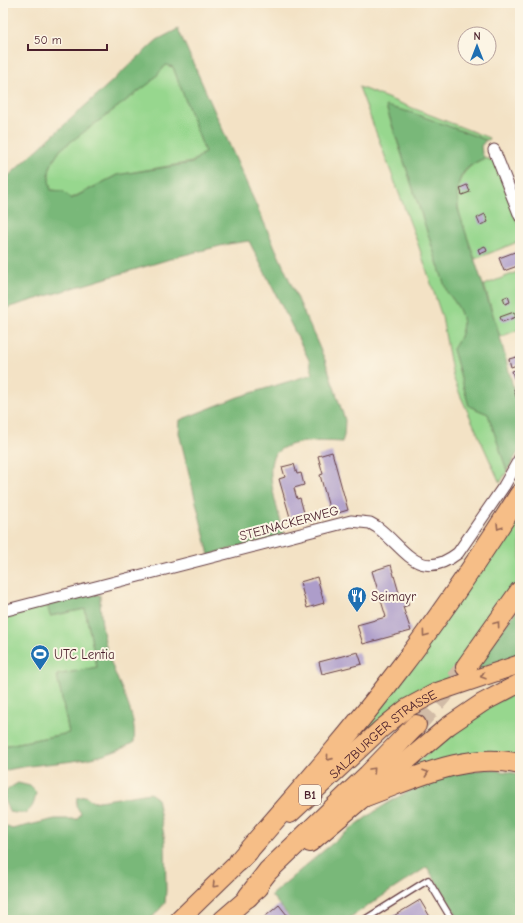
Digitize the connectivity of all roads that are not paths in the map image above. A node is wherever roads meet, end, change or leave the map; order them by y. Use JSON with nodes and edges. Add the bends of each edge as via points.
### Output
{"nodes":[{"id":1,"x":494,"y":150,"type":"dead end"},
{"id":2,"x":520,"y":216,"type":"edge"},
{"id":3,"x":520,"y":458,"type":"edge"},
{"id":4,"x":520,"y":494,"type":"edge"},
{"id":5,"x":520,"y":591,"type":"edge"},
{"id":6,"x":3,"y":611,"type":"edge"},
{"id":7,"x":520,"y":664,"type":"edge"},
{"id":8,"x":466,"y":667,"type":"tunnel mouth"},
{"id":9,"x":520,"y":683,"type":"edge"},
{"id":10,"x":416,"y":725,"type":"tunnel mouth"},
{"id":11,"x":520,"y":764,"type":"edge"},
{"id":12,"x":363,"y":797,"type":"junction"},
{"id":13,"x":239,"y":861,"type":"junction"},
{"id":14,"x":248,"y":897,"type":"junction"},
{"id":15,"x":179,"y":920,"type":"edge"},
{"id":16,"x":222,"y":920,"type":"edge"},
{"id":17,"x":364,"y":920,"type":"edge"},
{"id":18,"x":452,"y":920,"type":"edge"}],
"edges":[{"from":1,"to":2,"type":"street"},
{"from":3,"to":6,"type":"street","name":"STEINACKERWEG","via":[[458,553],[438,565],[417,562],[378,526],[370,522],[351,521]]},
{"from":4,"to":13,"type":"highway","one_way":true,"via":[[400,670],[315,774]]},
{"from":8,"to":5,"type":"highway","one_way":true},
{"from":7,"to":13,"type":"main road","name":"SALZBURGER STRASSE","number":"B1","one_way":true,"via":[[437,692],[407,708]]},
{"from":9,"to":12,"type":"main road","via":[[482,703],[448,726]]},
{"from":14,"to":10,"type":"highway","one_way":true,"via":[[268,871],[353,790]]},
{"from":12,"to":11,"type":"highway","one_way":true,"via":[[450,766],[473,761],[496,760]]},
{"from":12,"to":14,"type":"main road"},
{"from":13,"to":15,"type":"main road","name":"SALZBURGER STRASSE","number":"B1","one_way":true},
{"from":14,"to":16,"type":"main road"},
{"from":17,"to":18,"type":"lane","via":[[428,880]]}]}
